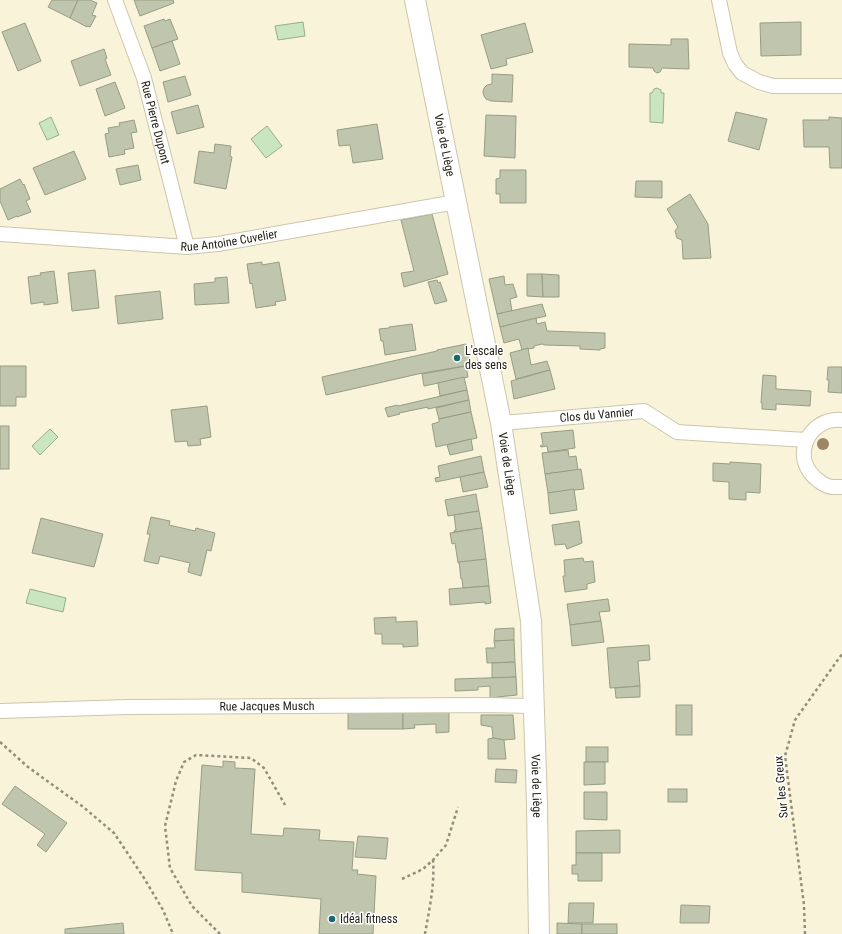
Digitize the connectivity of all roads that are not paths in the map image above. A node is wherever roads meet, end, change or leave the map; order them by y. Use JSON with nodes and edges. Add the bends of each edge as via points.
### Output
{"nodes":[{"id":1,"x":115,"y":0,"type":"edge"},
{"id":2,"x":415,"y":0,"type":"edge"},
{"id":3,"x":719,"y":0,"type":"edge"},
{"id":4,"x":842,"y":86,"type":"edge"},
{"id":5,"x":456,"y":202,"type":"junction"},
{"id":6,"x":0,"y":234,"type":"edge"},
{"id":7,"x":187,"y":247,"type":"junction"},
{"id":8,"x":842,"y":420,"type":"edge"},
{"id":9,"x":501,"y":423,"type":"junction"},
{"id":10,"x":806,"y":440,"type":"junction"},
{"id":11,"x":842,"y":487,"type":"edge"},
{"id":12,"x":533,"y":706,"type":"junction"},
{"id":13,"x":0,"y":711,"type":"edge"},
{"id":14,"x":539,"y":934,"type":"edge"}],
"edges":[{"from":1,"to":7,"type":"street","name":"Rue Pierre Dupont","via":[[144,78]]},
{"from":2,"to":5,"type":"street","name":"Voie de Liège"},
{"from":3,"to":4,"type":"street","via":[[730,53],[742,74],[773,86]]},
{"from":5,"to":7,"type":"street","name":"Rue Antoine Cuvelier","via":[[218,244]]},
{"from":5,"to":9,"type":"street","name":"Voie de Liège"},
{"from":6,"to":7,"type":"street","name":"Rue Antoine Cuvelier"},
{"from":8,"to":10,"type":"street","via":[[824,422],[809,434]]},
{"from":9,"to":10,"type":"street","name":"Clos du Vannier","via":[[644,411],[676,432]]},
{"from":9,"to":12,"type":"street","name":"Voie de Liège","via":[[530,621]]},
{"from":10,"to":11,"type":"street","via":[[804,459],[808,471],[823,484]]},
{"from":12,"to":13,"type":"street","name":"Rue Jacques Musch","via":[[128,707]]},
{"from":12,"to":14,"type":"street","name":"Voie de Liège"}]}
